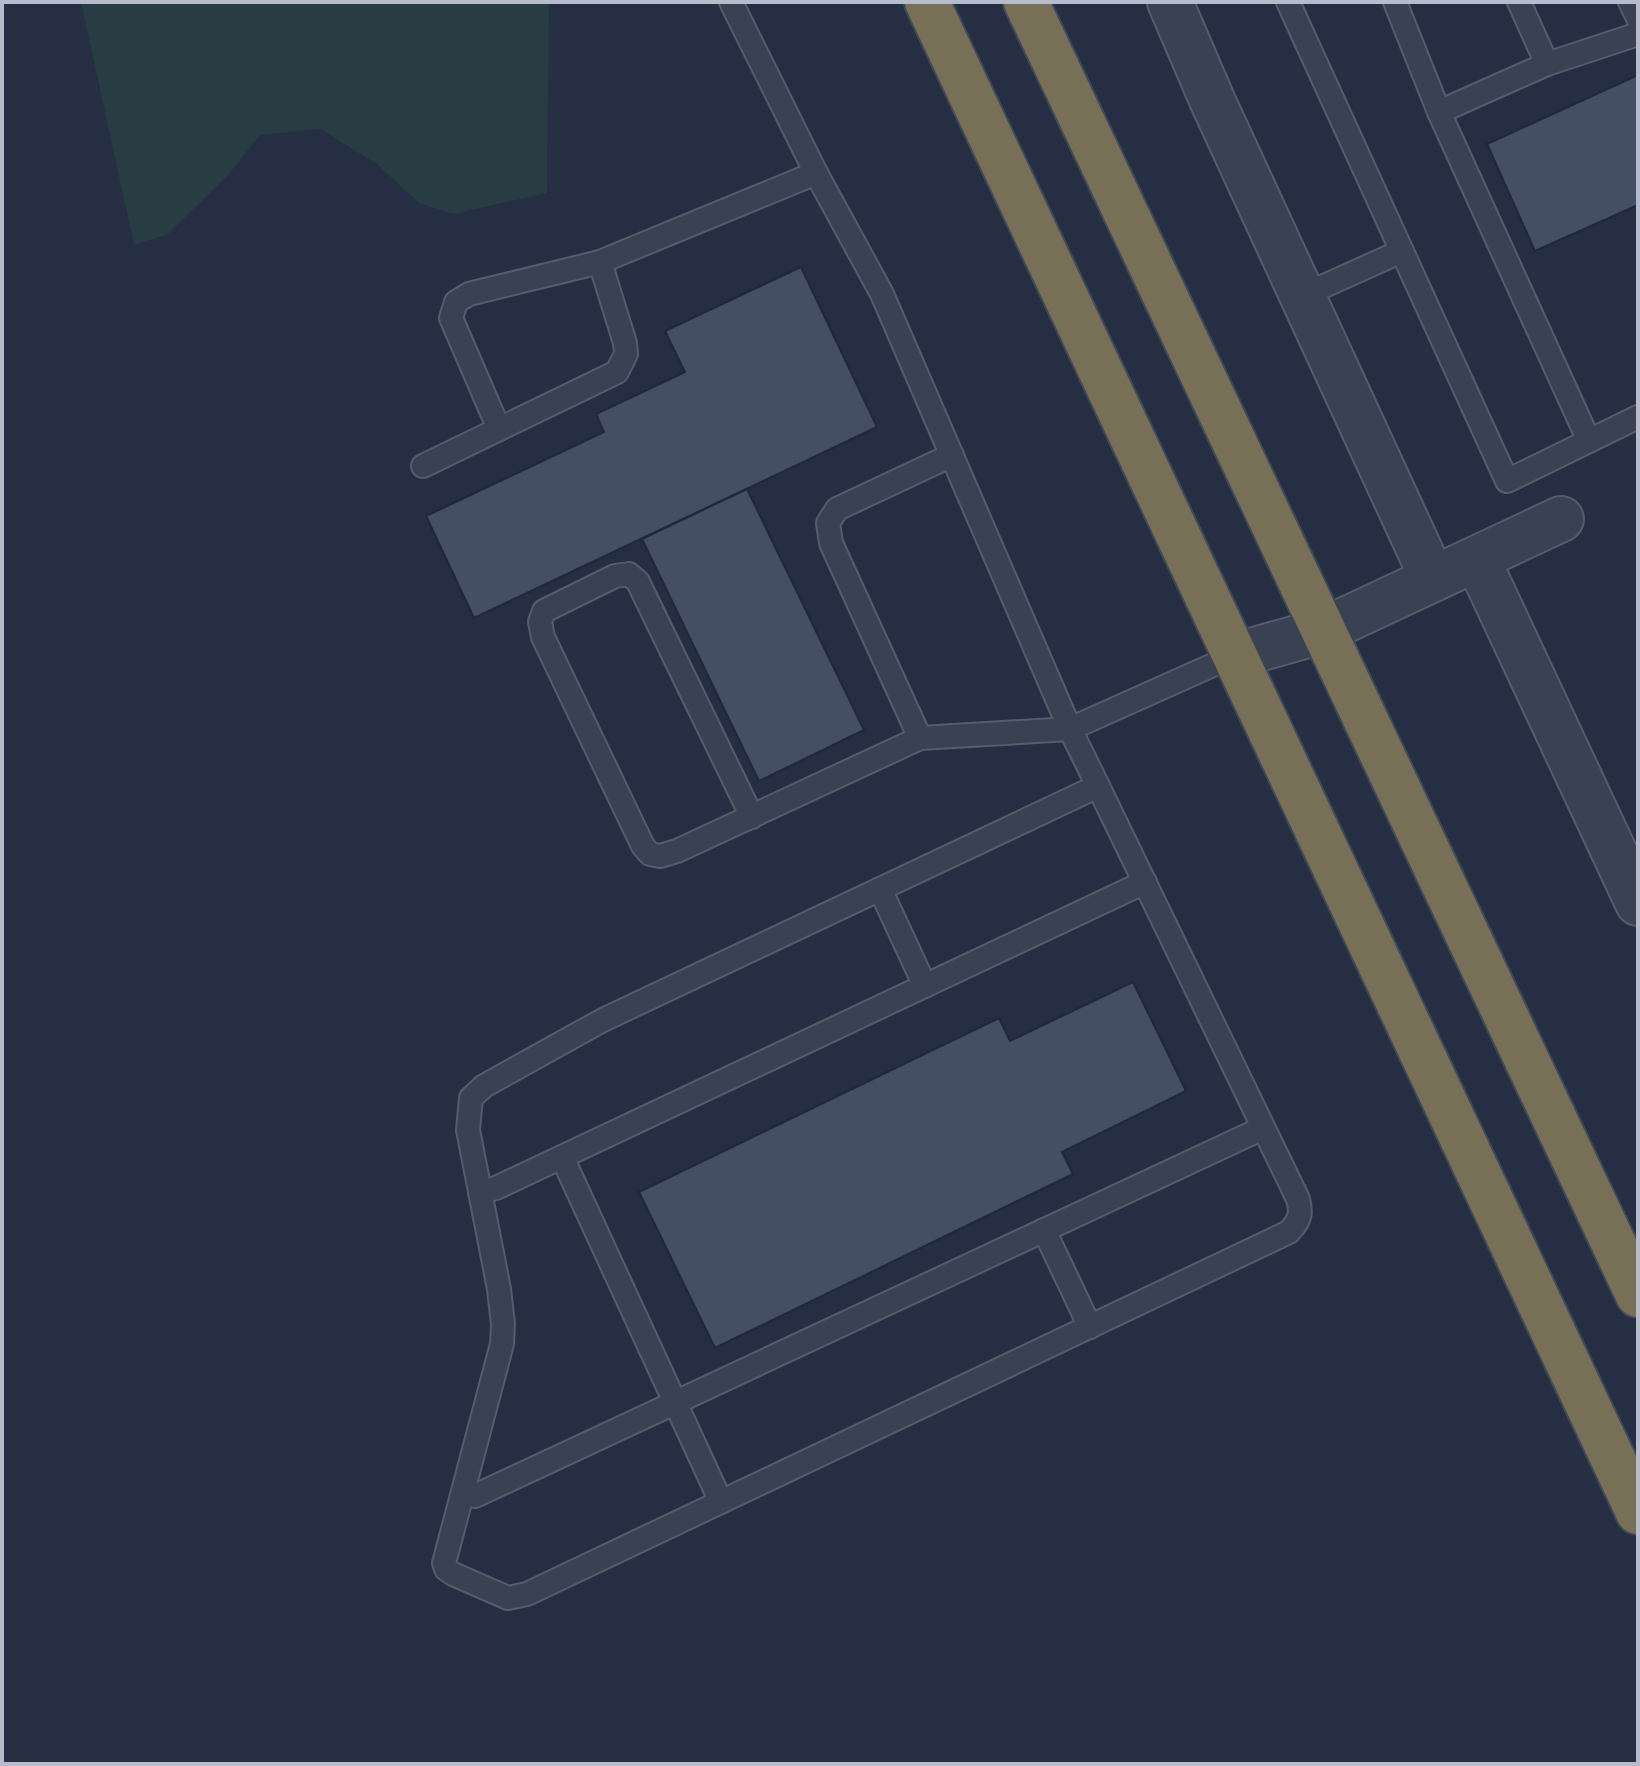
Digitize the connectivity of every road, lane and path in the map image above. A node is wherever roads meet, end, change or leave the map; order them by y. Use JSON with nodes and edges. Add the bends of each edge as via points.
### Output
{"nodes":[{"id":1,"x":731,"y":2,"type":"edge"},
{"id":2,"x":927,"y":2,"type":"edge"},
{"id":3,"x":1026,"y":2,"type":"edge"},
{"id":4,"x":1170,"y":2,"type":"edge"},
{"id":5,"x":1288,"y":2,"type":"edge"},
{"id":6,"x":1395,"y":2,"type":"edge"},
{"id":7,"x":1519,"y":2,"type":"edge"},
{"id":8,"x":1630,"y":2,"type":"edge"},
{"id":9,"x":1638,"y":18,"type":"edge"},
{"id":10,"x":1638,"y":34,"type":"edge"},
{"id":11,"x":1547,"y":64,"type":"junction"},
{"id":12,"x":1439,"y":112,"type":"junction"},
{"id":13,"x":816,"y":173,"type":"junction"},
{"id":14,"x":1402,"y":251,"type":"junction"},
{"id":15,"x":600,"y":262,"type":"junction"},
{"id":16,"x":1302,"y":296,"type":"junction"},
{"id":17,"x":1638,"y":417,"type":"edge"},
{"id":18,"x":499,"y":429,"type":"junction"},
{"id":19,"x":1589,"y":441,"type":"junction"},
{"id":20,"x":952,"y":455,"type":"junction"},
{"id":21,"x":423,"y":466,"type":"dead end"},
{"id":22,"x":1561,"y":519,"type":"dead end"},
{"id":23,"x":1477,"y":559,"type":"junction"},
{"id":24,"x":1433,"y":579,"type":"junction"},
{"id":25,"x":1322,"y":631,"type":"junction"},
{"id":26,"x":1233,"y":656,"type":"junction"},
{"id":27,"x":1070,"y":729,"type":"junction"},
{"id":28,"x":920,"y":738,"type":"junction"},
{"id":29,"x":1098,"y":786,"type":"junction"},
{"id":30,"x":752,"y":817,"type":"junction"},
{"id":31,"x":1145,"y":882,"type":"junction"},
{"id":32,"x":880,"y":889,"type":"junction"},
{"id":33,"x":1638,"y":903,"type":"edge"},
{"id":34,"x":925,"y":986,"type":"junction"},
{"id":35,"x":1263,"y":1128,"type":"junction"},
{"id":36,"x":562,"y":1157,"type":"junction"},
{"id":37,"x":480,"y":1192,"type":"junction"},
{"id":38,"x":1044,"y":1230,"type":"junction"},
{"id":39,"x":1638,"y":1295,"type":"edge"},
{"id":40,"x":1090,"y":1327,"type":"junction"},
{"id":41,"x":676,"y":1402,"type":"junction"},
{"id":42,"x":463,"y":1493,"type":"junction"},
{"id":43,"x":721,"y":1502,"type":"junction"},
{"id":44,"x":1638,"y":1512,"type":"edge"}],
"edges":[{"from":1,"to":13,"type":"lane"},
{"from":2,"to":26,"type":"highway"},
{"from":3,"to":25,"type":"highway"},
{"from":4,"to":16,"type":"street"},
{"from":5,"to":14,"type":"lane"},
{"from":6,"to":12,"type":"lane"},
{"from":7,"to":11,"type":"lane"},
{"from":8,"to":9,"type":"lane"},
{"from":10,"to":11,"type":"lane"},
{"from":11,"to":12,"type":"lane"},
{"from":12,"to":19,"type":"lane"},
{"from":13,"to":15,"type":"lane"},
{"from":13,"to":20,"type":"lane","via":[[882,294]]},
{"from":14,"to":16,"type":"lane"},
{"from":14,"to":19,"type":"lane","via":[[1507,481]]},
{"from":15,"to":18,"type":"lane","via":[[625,343],[622,365]]},
{"from":15,"to":18,"type":"lane","via":[[469,294],[456,302],[451,318]]},
{"from":16,"to":24,"type":"street"},
{"from":17,"to":19,"type":"lane"},
{"from":18,"to":21,"type":"lane"},
{"from":20,"to":27,"type":"lane"},
{"from":20,"to":28,"type":"lane","via":[[837,509],[828,523],[831,543]]},
{"from":22,"to":23,"type":"street"},
{"from":23,"to":24,"type":"street"},
{"from":23,"to":33,"type":"street"},
{"from":24,"to":25,"type":"street"},
{"from":25,"to":26,"type":"street"},
{"from":25,"to":39,"type":"highway"},
{"from":26,"to":27,"type":"lane"},
{"from":26,"to":44,"type":"highway"},
{"from":27,"to":28,"type":"lane"},
{"from":27,"to":29,"type":"lane"},
{"from":28,"to":30,"type":"lane"},
{"from":29,"to":31,"type":"lane"},
{"from":29,"to":32,"type":"lane"},
{"from":30,"to":30,"type":"lane","via":[[677,851],[650,854],[543,637],[544,611],[615,576],[629,574],[638,582]]},
{"from":31,"to":34,"type":"lane"},
{"from":31,"to":35,"type":"lane"},
{"from":32,"to":34,"type":"lane"},
{"from":32,"to":37,"type":"lane","via":[[603,1020],[484,1086],[471,1098],[468,1130]]},
{"from":34,"to":36,"type":"lane"},
{"from":35,"to":38,"type":"lane"},
{"from":35,"to":40,"type":"lane","via":[[1298,1199],[1298,1223],[1289,1232]]},
{"from":36,"to":37,"type":"lane"},
{"from":36,"to":41,"type":"lane"},
{"from":37,"to":42,"type":"lane","via":[[499,1289],[502,1344]]},
{"from":38,"to":40,"type":"lane"},
{"from":38,"to":41,"type":"lane"},
{"from":40,"to":43,"type":"lane"},
{"from":41,"to":42,"type":"lane","via":[[475,1496]]},
{"from":41,"to":43,"type":"lane"},
{"from":42,"to":43,"type":"lane","via":[[446,1569],[508,1598],[527,1594]]}]}
